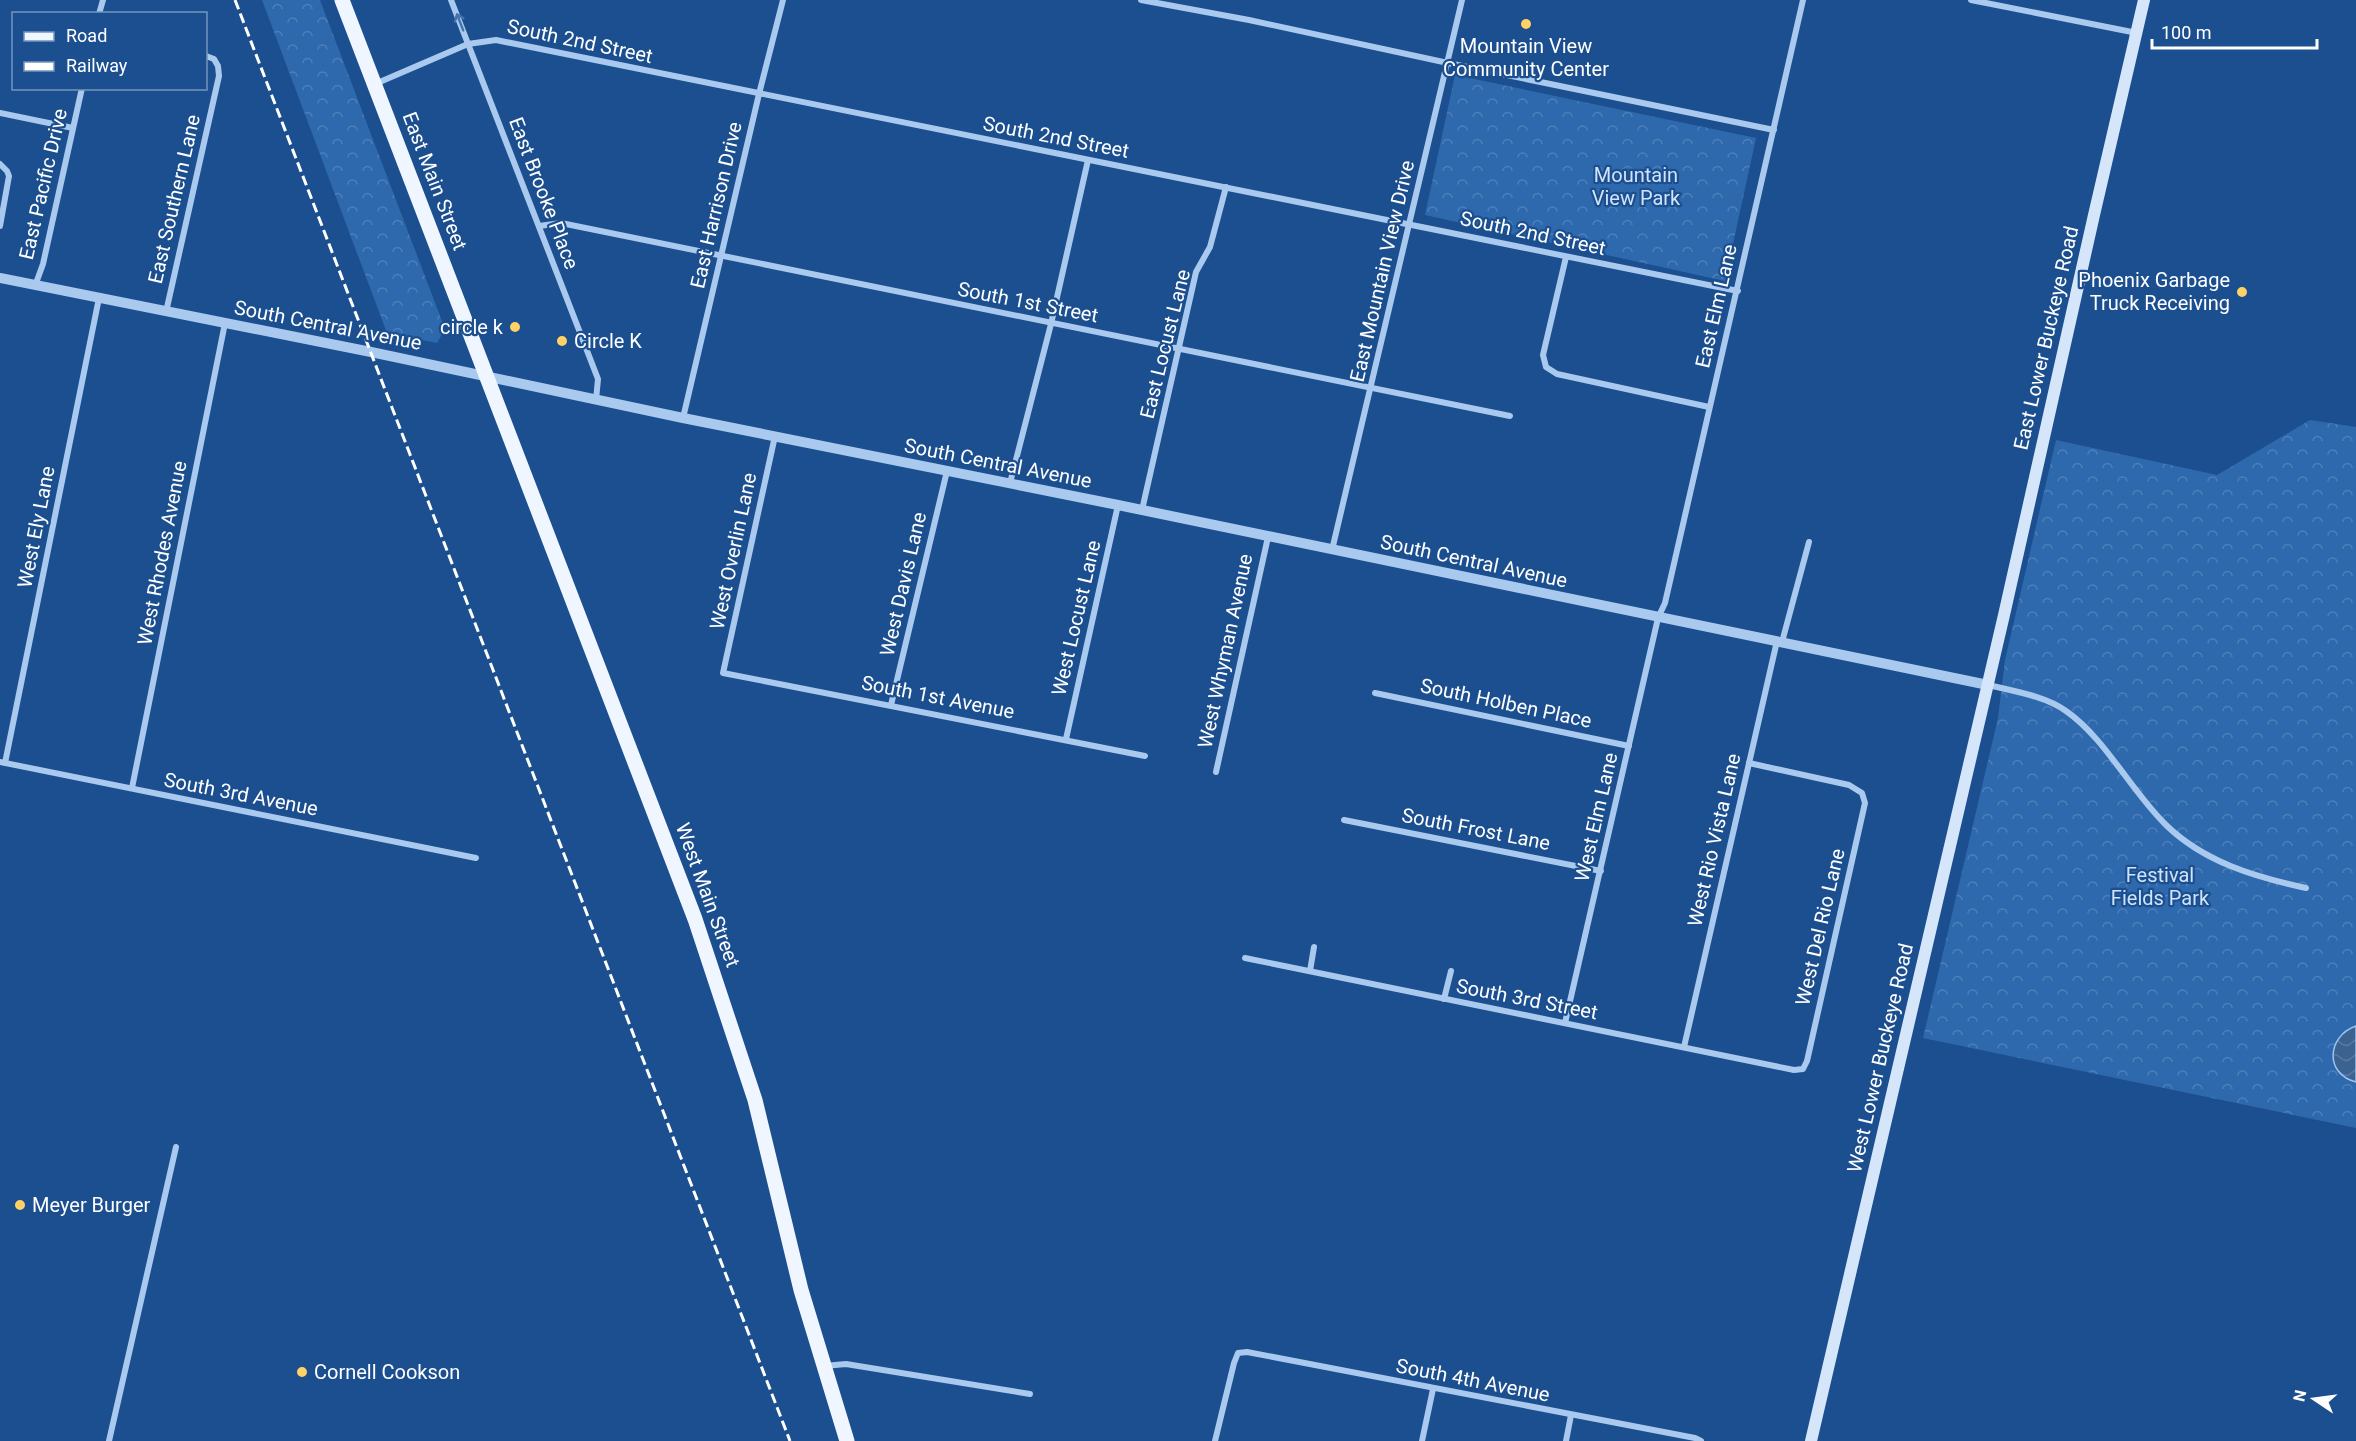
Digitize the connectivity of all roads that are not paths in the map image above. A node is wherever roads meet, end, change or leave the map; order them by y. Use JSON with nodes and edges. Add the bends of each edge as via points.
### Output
{"nodes":[{"id":1,"x":342,"y":0,"type":"edge"},
{"id":2,"x":451,"y":0,"type":"edge"},
{"id":3,"x":783,"y":0,"type":"edge"},
{"id":4,"x":1141,"y":0,"type":"edge"},
{"id":5,"x":1462,"y":0,"type":"edge"},
{"id":6,"x":1803,"y":0,"type":"edge"},
{"id":7,"x":1971,"y":0,"type":"edge"},
{"id":8,"x":2144,"y":0,"type":"edge"},
{"id":9,"x":2136,"y":33,"type":"junction"},
{"id":10,"x":468,"y":44,"type":"junction"},
{"id":11,"x":207,"y":56,"type":"edge"},
{"id":12,"x":1448,"y":63,"type":"junction"},
{"id":13,"x":374,"y":84,"type":"junction"},
{"id":14,"x":82,"y":90,"type":"edge"},
{"id":15,"x":759,"y":94,"type":"junction"},
{"id":16,"x":0,"y":113,"type":"edge"},
{"id":17,"x":73,"y":128,"type":"junction"},
{"id":18,"x":1774,"y":130,"type":"junction"},
{"id":19,"x":1088,"y":160,"type":"junction"},
{"id":20,"x":0,"y":164,"type":"edge"},
{"id":21,"x":1226,"y":187,"type":"junction"},
{"id":22,"x":1410,"y":224,"type":"junction"},
{"id":23,"x":0,"y":226,"type":"edge"},
{"id":24,"x":539,"y":226,"type":"junction"},
{"id":25,"x":721,"y":257,"type":"junction"},
{"id":26,"x":1566,"y":257,"type":"junction"},
{"id":27,"x":0,"y":279,"type":"edge"},
{"id":28,"x":35,"y":285,"type":"junction"},
{"id":29,"x":1738,"y":291,"type":"junction"},
{"id":30,"x":99,"y":298,"type":"junction"},
{"id":31,"x":166,"y":312,"type":"junction"},
{"id":32,"x":225,"y":324,"type":"junction"},
{"id":33,"x":1051,"y":324,"type":"junction"},
{"id":34,"x":1179,"y":349,"type":"junction"},
{"id":35,"x":488,"y":377,"type":"junction"},
{"id":36,"x":1372,"y":387,"type":"junction"},
{"id":37,"x":596,"y":400,"type":"junction"},
{"id":38,"x":1709,"y":407,"type":"junction"},
{"id":39,"x":1510,"y":416,"type":"dead end"},
{"id":40,"x":682,"y":418,"type":"junction"},
{"id":41,"x":775,"y":436,"type":"junction"},
{"id":42,"x":947,"y":471,"type":"junction"},
{"id":43,"x":1010,"y":483,"type":"junction"},
{"id":44,"x":1118,"y":505,"type":"junction"},
{"id":45,"x":1142,"y":510,"type":"junction"},
{"id":46,"x":1268,"y":537,"type":"junction"},
{"id":47,"x":1809,"y":542,"type":"dead end"},
{"id":48,"x":1332,"y":550,"type":"junction"},
{"id":49,"x":1658,"y":618,"type":"junction"},
{"id":50,"x":1779,"y":641,"type":"junction"},
{"id":51,"x":723,"y":673,"type":"joint"},
{"id":52,"x":1988,"y":685,"type":"junction"},
{"id":53,"x":1375,"y":693,"type":"dead end"},
{"id":54,"x":891,"y":705,"type":"junction"},
{"id":55,"x":1066,"y":739,"type":"junction"},
{"id":56,"x":1629,"y":746,"type":"junction"},
{"id":57,"x":1145,"y":756,"type":"dead end"},
{"id":58,"x":3,"y":762,"type":"edge"},
{"id":59,"x":1749,"y":763,"type":"junction"},
{"id":60,"x":1216,"y":772,"type":"dead end"},
{"id":61,"x":132,"y":788,"type":"junction"},
{"id":62,"x":1344,"y":820,"type":"dead end"},
{"id":63,"x":476,"y":858,"type":"dead end"},
{"id":64,"x":1601,"y":871,"type":"junction"},
{"id":65,"x":2306,"y":888,"type":"dead end"},
{"id":66,"x":1314,"y":947,"type":"dead end"},
{"id":67,"x":1245,"y":958,"type":"dead end"},
{"id":68,"x":1310,"y":971,"type":"junction"},
{"id":69,"x":1451,"y":971,"type":"dead end"},
{"id":70,"x":1444,"y":999,"type":"junction"},
{"id":71,"x":1565,"y":1023,"type":"junction"},
{"id":72,"x":1684,"y":1047,"type":"junction"},
{"id":73,"x":1803,"y":1069,"type":"joint"},
{"id":74,"x":176,"y":1147,"type":"dead end"},
{"id":75,"x":823,"y":1366,"type":"junction"},
{"id":76,"x":1433,"y":1389,"type":"junction"},
{"id":77,"x":1030,"y":1394,"type":"dead end"},
{"id":78,"x":1571,"y":1415,"type":"junction"},
{"id":79,"x":109,"y":1441,"type":"edge"},
{"id":80,"x":847,"y":1441,"type":"edge"},
{"id":81,"x":1215,"y":1441,"type":"edge"},
{"id":82,"x":1422,"y":1441,"type":"edge"},
{"id":83,"x":1566,"y":1441,"type":"edge"},
{"id":84,"x":1701,"y":1441,"type":"edge"},
{"id":85,"x":1810,"y":1441,"type":"edge"}],
"edges":[{"from":1,"to":13,"type":"main road","name":"East Main Street"},
{"from":10,"to":2,"type":"street","name":"East Brooke Place","one_way":true},
{"from":3,"to":15,"type":"street","name":"East Harrison Drive"},
{"from":4,"to":12,"type":"street"},
{"from":5,"to":12,"type":"street","name":"East Mountain View Drive"},
{"from":6,"to":18,"type":"street","name":"East Elm Lane"},
{"from":7,"to":9,"type":"street"},
{"from":8,"to":9,"type":"main road","name":"East Lower Buckeye Road"},
{"from":9,"to":52,"type":"main road","name":"East Lower Buckeye Road"},
{"from":10,"to":13,"type":"street","name":"South 2nd Street"},
{"from":10,"to":15,"type":"street","name":"South 2nd Street","via":[[496,40]]},
{"from":10,"to":24,"type":"street","name":"East Brooke Place"},
{"from":11,"to":31,"type":"street","name":"East Southern Lane","via":[[214,59],[219,76]]},
{"from":12,"to":18,"type":"street"},
{"from":12,"to":22,"type":"street","name":"East Mountain View Drive"},
{"from":13,"to":35,"type":"main road","name":"East Main Street"},
{"from":14,"to":17,"type":"street","name":"East Pacific Drive"},
{"from":15,"to":19,"type":"street","name":"South 2nd Street"},
{"from":15,"to":25,"type":"street","name":"East Harrison Drive"},
{"from":16,"to":17,"type":"street"},
{"from":17,"to":28,"type":"street","name":"East Pacific Drive"},
{"from":18,"to":29,"type":"street","name":"East Elm Lane"},
{"from":19,"to":21,"type":"street","name":"South 2nd Street"},
{"from":19,"to":33,"type":"street"},
{"from":20,"to":23,"type":"street","via":[[9,176]]},
{"from":21,"to":22,"type":"street","name":"South 2nd Street"},
{"from":21,"to":34,"type":"street","name":"East Locust Lane","via":[[1210,247],[1196,272]]},
{"from":22,"to":26,"type":"street","name":"South 2nd Street"},
{"from":22,"to":36,"type":"street","name":"East Mountain View Drive"},
{"from":24,"to":25,"type":"street","name":"South 1st Street","via":[[561,223]]},
{"from":24,"to":37,"type":"street","name":"East Brooke Place","via":[[598,379]]},
{"from":25,"to":33,"type":"street","name":"South 1st Street"},
{"from":25,"to":40,"type":"street","name":"East Harrison Drive"},
{"from":26,"to":29,"type":"street","name":"South 2nd Street"},
{"from":26,"to":38,"type":"street","via":[[1543,355],[1546,367],[1557,374]]},
{"from":27,"to":28,"type":"street","name":"South Central Avenue"},
{"from":28,"to":30,"type":"street","name":"South Central Avenue"},
{"from":29,"to":38,"type":"street","name":"East Elm Lane"},
{"from":30,"to":31,"type":"street","name":"South Central Avenue"},
{"from":30,"to":58,"type":"street","name":"West Ely Lane"},
{"from":31,"to":32,"type":"street","name":"South Central Avenue"},
{"from":32,"to":35,"type":"street","name":"South Central Avenue"},
{"from":32,"to":61,"type":"street","name":"West Rhodes Avenue"},
{"from":33,"to":34,"type":"street","name":"South 1st Street"},
{"from":33,"to":43,"type":"street"},
{"from":34,"to":36,"type":"street","name":"South 1st Street"},
{"from":34,"to":45,"type":"street","name":"East Locust Lane"},
{"from":35,"to":37,"type":"street","name":"South Central Avenue"},
{"from":35,"to":75,"type":"main road","name":"West Main Street","via":[[696,919],[755,1100]]},
{"from":36,"to":39,"type":"street","name":"South 1st Street"},
{"from":36,"to":48,"type":"street","name":"East Mountain View Drive"},
{"from":37,"to":40,"type":"street","name":"South Central Avenue"},
{"from":38,"to":49,"type":"street","name":"East Elm Lane","via":[[1665,603]]},
{"from":40,"to":41,"type":"street","name":"South Central Avenue"},
{"from":41,"to":42,"type":"street","name":"South Central Avenue"},
{"from":41,"to":51,"type":"street","name":"West Overlin Lane"},
{"from":42,"to":43,"type":"street","name":"South Central Avenue"},
{"from":42,"to":54,"type":"street","name":"West Davis Lane"},
{"from":43,"to":44,"type":"street","name":"South Central Avenue"},
{"from":44,"to":45,"type":"street","name":"South Central Avenue"},
{"from":44,"to":55,"type":"street","name":"West Locust Lane"},
{"from":45,"to":46,"type":"street","name":"South Central Avenue"},
{"from":46,"to":48,"type":"street","name":"South Central Avenue"},
{"from":46,"to":60,"type":"street","name":"West Whyman Avenue"},
{"from":47,"to":50,"type":"street","name":"West Rio Vista Lane"},
{"from":48,"to":49,"type":"street","name":"South Central Avenue"},
{"from":49,"to":50,"type":"street","name":"South Central Avenue"},
{"from":49,"to":56,"type":"street","name":"West Elm Lane"},
{"from":50,"to":52,"type":"street","name":"South Central Avenue"},
{"from":50,"to":59,"type":"street","name":"West Rio Vista Lane"},
{"from":51,"to":54,"type":"street","name":"South 1st Avenue"},
{"from":52,"to":65,"type":"street","via":[[2066,710],[2089,731],[2165,825],[2197,848],[2252,875]]},
{"from":52,"to":85,"type":"main road","name":"West Lower Buckeye Road"},
{"from":53,"to":56,"type":"street","name":"South Holben Place"},
{"from":54,"to":55,"type":"street","name":"South 1st Avenue"},
{"from":55,"to":57,"type":"street","name":"South 1st Avenue"},
{"from":56,"to":64,"type":"street","name":"West Elm Lane"},
{"from":58,"to":61,"type":"street","name":"South 3rd Avenue"},
{"from":59,"to":72,"type":"street","name":"West Rio Vista Lane"},
{"from":59,"to":73,"type":"street","name":"West Del Rio Lane","via":[[1849,785],[1862,793],[1865,803]]},
{"from":61,"to":63,"type":"street","name":"South 3rd Avenue"},
{"from":62,"to":64,"type":"street","name":"South Frost Lane"},
{"from":64,"to":71,"type":"street","name":"West Elm Lane"},
{"from":66,"to":68,"type":"street"},
{"from":67,"to":68,"type":"street","name":"South 3rd Street"},
{"from":68,"to":70,"type":"street","name":"South 3rd Street"},
{"from":69,"to":70,"type":"street"},
{"from":70,"to":71,"type":"street","name":"South 3rd Street"},
{"from":71,"to":72,"type":"street","name":"South 3rd Street"},
{"from":72,"to":73,"type":"street","name":"South 3rd Street"},
{"from":74,"to":79,"type":"street"},
{"from":75,"to":77,"type":"street","via":[[846,1364]]},
{"from":75,"to":80,"type":"main road","name":"West Main Street"},
{"from":76,"to":78,"type":"street","name":"South 4th Avenue"},
{"from":76,"to":81,"type":"street","name":"South 4th Avenue","via":[[1238,1353]]},
{"from":76,"to":82,"type":"street"},
{"from":78,"to":83,"type":"street"},
{"from":78,"to":84,"type":"street","name":"South 4th Avenue"}]}
